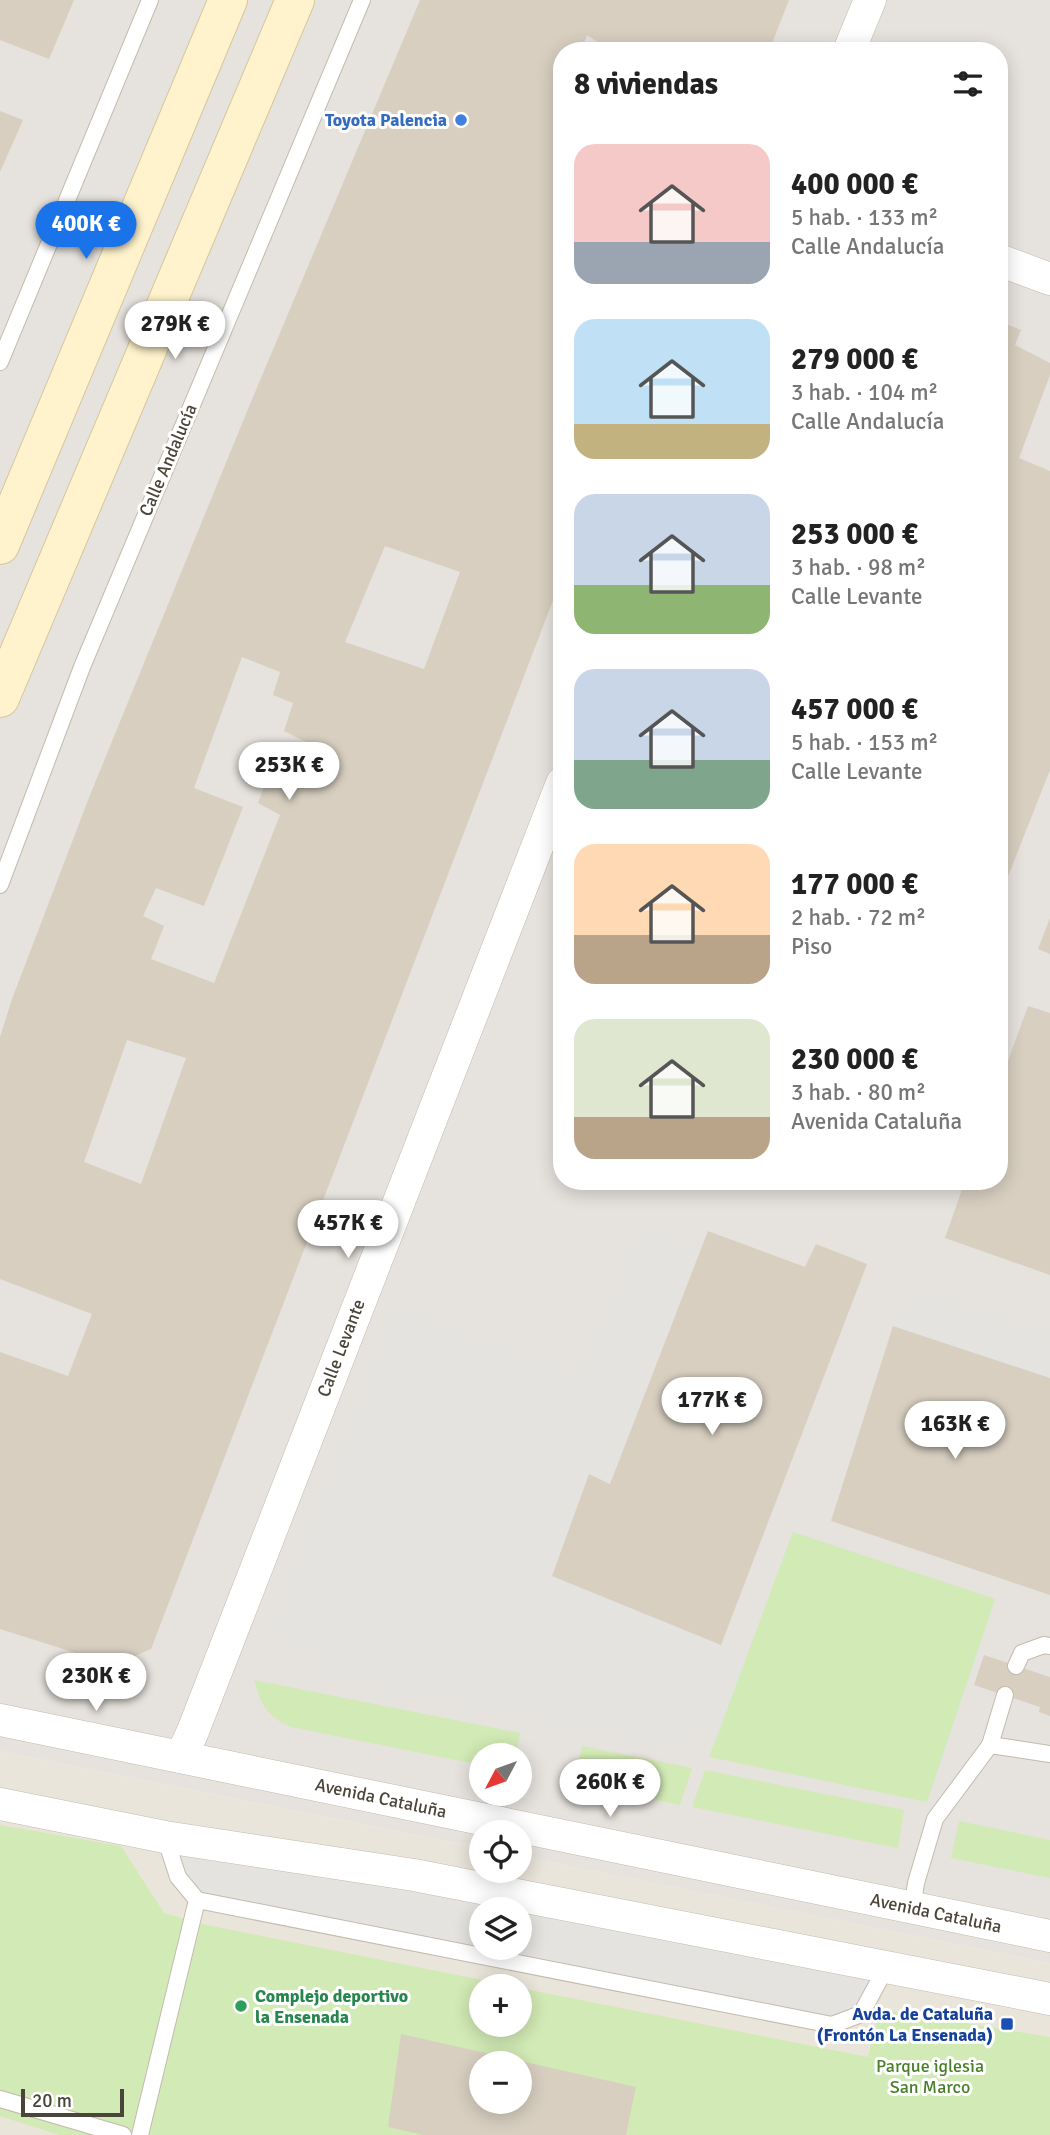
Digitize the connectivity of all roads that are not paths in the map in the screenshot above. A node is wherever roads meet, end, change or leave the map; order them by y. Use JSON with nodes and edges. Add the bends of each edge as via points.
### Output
{"nodes":[{"id":1,"x":150,"y":0,"type":"edge"},
{"id":2,"x":228,"y":0,"type":"edge"},
{"id":3,"x":295,"y":0,"type":"edge"},
{"id":4,"x":362,"y":0,"type":"edge"},
{"id":5,"x":870,"y":0,"type":"edge"},
{"id":6,"x":853,"y":42,"type":"edge"},
{"id":7,"x":1008,"y":263,"type":"edge"},
{"id":8,"x":1050,"y":279,"type":"edge"},
{"id":9,"x":0,"y":362,"type":"edge"},
{"id":10,"x":0,"y":545,"type":"edge"},
{"id":11,"x":0,"y":698,"type":"edge"},
{"id":12,"x":553,"y":806,"type":"edge"},
{"id":13,"x":0,"y":886,"type":"edge"},
{"id":14,"x":1050,"y":1646,"type":"edge"},
{"id":15,"x":1016,"y":1666,"type":"dead end"},
{"id":16,"x":1005,"y":1695,"type":"dead end"},
{"id":17,"x":0,"y":1720,"type":"edge"},
{"id":18,"x":990,"y":1745,"type":"junction"},
{"id":19,"x":1050,"y":1754,"type":"edge"},
{"id":20,"x":181,"y":1757,"type":"junction"},
{"id":21,"x":0,"y":1804,"type":"edge"},
{"id":22,"x":165,"y":1837,"type":"junction"},
{"id":23,"x":197,"y":1900,"type":"junction"},
{"id":24,"x":912,"y":1908,"type":"junction"},
{"id":25,"x":1050,"y":1936,"type":"edge"},
{"id":26,"x":887,"y":1966,"type":"junction"},
{"id":27,"x":1050,"y":1999,"type":"edge"},
{"id":28,"x":0,"y":2099,"type":"edge"},
{"id":29,"x":123,"y":2135,"type":"edge"},
{"id":30,"x":140,"y":2135,"type":"edge"}],
"edges":[{"from":1,"to":9,"type":"lane"},
{"from":2,"to":10,"type":"main road"},
{"from":3,"to":11,"type":"main road"},
{"from":4,"to":13,"type":"lane","name":"Calle Andalucía","via":[[82,667]]},
{"from":5,"to":6,"type":"street"},
{"from":7,"to":8,"type":"street"},
{"from":12,"to":20,"type":"street","name":"Calle Levante"},
{"from":14,"to":15,"type":"lane","via":[[1023,1653]]},
{"from":16,"to":18,"type":"lane"},
{"from":17,"to":20,"type":"street","name":"Avenida Cataluña"},
{"from":18,"to":19,"type":"lane"},
{"from":18,"to":24,"type":"lane","via":[[935,1819]]},
{"from":20,"to":24,"type":"street","name":"Avenida Cataluña"},
{"from":21,"to":22,"type":"street"},
{"from":22,"to":23,"type":"lane","via":[[178,1877]]},
{"from":22,"to":26,"type":"street","via":[[414,1875]]},
{"from":23,"to":26,"type":"lane","via":[[832,2025],[861,2014]]},
{"from":23,"to":30,"type":"lane"},
{"from":24,"to":25,"type":"street","name":"Avenida Cataluña"},
{"from":26,"to":27,"type":"street"},
{"from":28,"to":29,"type":"lane"}]}
